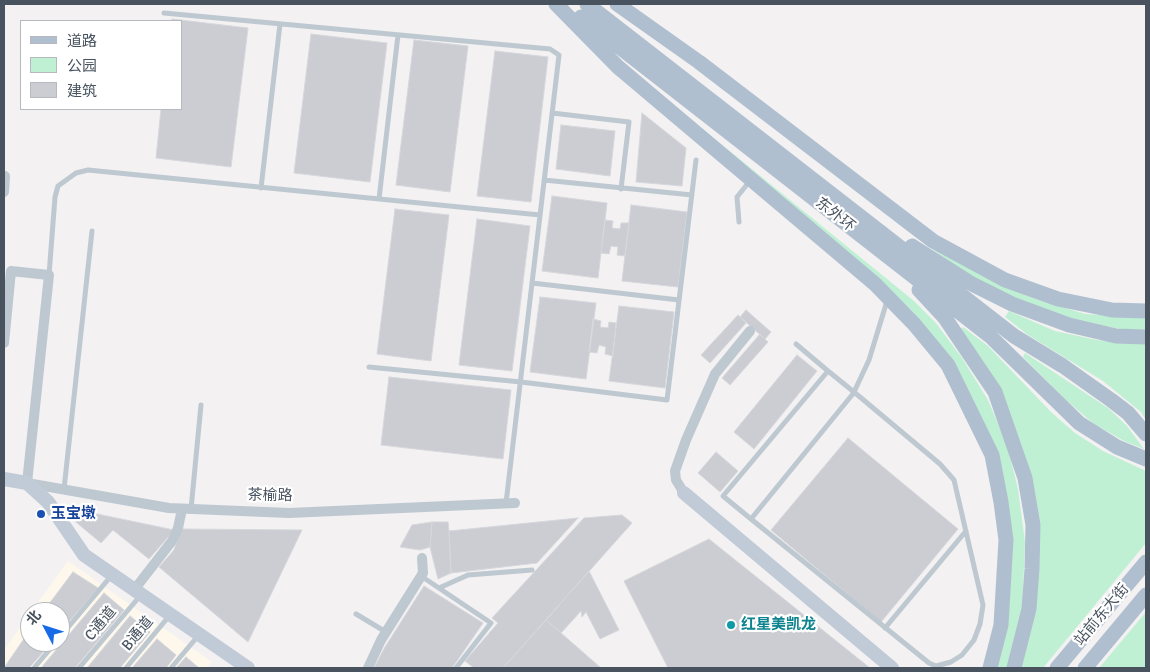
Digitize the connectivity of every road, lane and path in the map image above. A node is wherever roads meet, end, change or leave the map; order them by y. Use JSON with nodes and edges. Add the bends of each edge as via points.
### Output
{"nodes":[{"id":1,"x":556,"y":4,"type":"edge"},
{"id":2,"x":564,"y":4,"type":"edge"},
{"id":3,"x":587,"y":4,"type":"edge"},
{"id":4,"x":617,"y":4,"type":"edge"},
{"id":5,"x":164,"y":13,"type":"dead end"},
{"id":6,"x":280,"y":24,"type":"junction"},
{"id":7,"x":398,"y":35,"type":"junction"},
{"id":8,"x":552,"y":113,"type":"junction"},
{"id":9,"x":696,"y":160,"type":"dead end"},
{"id":10,"x":5,"y":176,"type":"dead end"},
{"id":11,"x":544,"y":180,"type":"junction"},
{"id":12,"x":751,"y":180,"type":"junction"},
{"id":13,"x":261,"y":188,"type":"junction"},
{"id":14,"x":622,"y":189,"type":"junction"},
{"id":15,"x":4,"y":192,"type":"edge"},
{"id":16,"x":692,"y":195,"type":"junction"},
{"id":17,"x":379,"y":199,"type":"junction"},
{"id":18,"x":540,"y":215,"type":"junction"},
{"id":19,"x":866,"y":219,"type":"junction"},
{"id":20,"x":739,"y":222,"type":"dead end"},
{"id":21,"x":92,"y":231,"type":"dead end"},
{"id":22,"x":856,"y":231,"type":"junction"},
{"id":23,"x":8,"y":270,"type":"edge"},
{"id":24,"x":49,"y":275,"type":"junction"},
{"id":25,"x":532,"y":283,"type":"junction"},
{"id":26,"x":888,"y":297,"type":"junction"},
{"id":27,"x":679,"y":300,"type":"junction"},
{"id":28,"x":1146,"y":311,"type":"edge"},
{"id":29,"x":750,"y":331,"type":"dead end"},
{"id":30,"x":1146,"y":337,"type":"edge"},
{"id":31,"x":4,"y":343,"type":"edge"},
{"id":32,"x":796,"y":344,"type":"dead end"},
{"id":33,"x":369,"y":367,"type":"dead end"},
{"id":34,"x":828,"y":371,"type":"junction"},
{"id":35,"x":521,"y":382,"type":"junction"},
{"id":36,"x":854,"y":392,"type":"junction"},
{"id":37,"x":202,"y":405,"type":"dead end"},
{"id":38,"x":1146,"y":434,"type":"edge"},
{"id":39,"x":1146,"y":459,"type":"edge"},
{"id":40,"x":4,"y":479,"type":"edge"},
{"id":41,"x":27,"y":483,"type":"junction"},
{"id":42,"x":64,"y":490,"type":"junction"},
{"id":43,"x":684,"y":493,"type":"joint"},
{"id":44,"x":510,"y":503,"type":"joint"},
{"id":45,"x":186,"y":509,"type":"junction"},
{"id":46,"x":751,"y":519,"type":"junction"},
{"id":47,"x":966,"y":531,"type":"junction"},
{"id":48,"x":422,"y":558,"type":"dead end"},
{"id":49,"x":1146,"y":562,"type":"edge"},
{"id":50,"x":532,"y":570,"type":"dead end"},
{"id":51,"x":112,"y":575,"type":"junction"},
{"id":52,"x":421,"y":576,"type":"junction"},
{"id":53,"x":439,"y":588,"type":"junction"},
{"id":54,"x":138,"y":593,"type":"junction"},
{"id":55,"x":1146,"y":595,"type":"edge"},
{"id":56,"x":356,"y":614,"type":"dead end"},
{"id":57,"x":170,"y":615,"type":"junction"},
{"id":58,"x":70,"y":625,"type":"edge"},
{"id":59,"x":885,"y":628,"type":"junction"},
{"id":60,"x":386,"y":632,"type":"junction"},
{"id":61,"x":199,"y":635,"type":"junction"},
{"id":62,"x":48,"y":652,"type":"edge"},
{"id":63,"x":34,"y":668,"type":"edge"},
{"id":64,"x":79,"y":668,"type":"edge"},
{"id":65,"x":126,"y":668,"type":"edge"},
{"id":66,"x":171,"y":668,"type":"edge"},
{"id":67,"x":248,"y":668,"type":"edge"},
{"id":68,"x":368,"y":668,"type":"edge"},
{"id":69,"x":456,"y":668,"type":"edge"},
{"id":70,"x":892,"y":668,"type":"edge"},
{"id":71,"x":990,"y":668,"type":"edge"},
{"id":72,"x":1014,"y":668,"type":"edge"},
{"id":73,"x":1057,"y":668,"type":"edge"},
{"id":74,"x":1085,"y":668,"type":"edge"}],
"edges":[{"from":1,"to":12,"type":"main road","via":[[618,67]]},
{"from":2,"to":22,"type":"main road","name":"东外环"},
{"from":3,"to":19,"type":"main road"},
{"from":4,"to":28,"type":"main road","via":[[699,62],[933,240],[1005,280],[1058,299],[1112,310]]},
{"from":5,"to":6,"type":"lane"},
{"from":6,"to":7,"type":"lane"},
{"from":6,"to":13,"type":"lane"},
{"from":7,"to":8,"type":"lane","via":[[550,49],[559,55]]},
{"from":7,"to":17,"type":"lane"},
{"from":8,"to":11,"type":"lane"},
{"from":8,"to":14,"type":"lane","via":[[629,122]]},
{"from":9,"to":16,"type":"lane"},
{"from":10,"to":15,"type":"street"},
{"from":11,"to":14,"type":"lane"},
{"from":11,"to":18,"type":"lane"},
{"from":12,"to":20,"type":"lane","via":[[737,197]]},
{"from":12,"to":26,"type":"main road","via":[[837,250]]},
{"from":13,"to":17,"type":"lane"},
{"from":13,"to":24,"type":"lane","via":[[88,170],[76,173],[58,186],[55,197]]},
{"from":14,"to":16,"type":"lane"},
{"from":16,"to":27,"type":"lane"},
{"from":17,"to":18,"type":"lane"},
{"from":18,"to":25,"type":"lane"},
{"from":19,"to":30,"type":"main road","via":[[972,284],[1012,304],[1069,326],[1116,336]]},
{"from":19,"to":38,"type":"main road","via":[[1014,336],[1063,366],[1128,413]]},
{"from":21,"to":42,"type":"lane"},
{"from":22,"to":39,"type":"main road","name":"东外环","via":[[990,336],[1068,413],[1098,436]]},
{"from":22,"to":72,"type":"main road","via":[[944,318],[995,392],[1007,422],[1025,478],[1033,525],[1029,609]]},
{"from":23,"to":24,"type":"street"},
{"from":23,"to":31,"type":"street"},
{"from":24,"to":41,"type":"street"},
{"from":25,"to":27,"type":"lane"},
{"from":25,"to":35,"type":"lane"},
{"from":26,"to":36,"type":"lane","via":[[869,360]]},
{"from":26,"to":71,"type":"main road","via":[[948,365],[992,455],[1006,540],[1001,625]]},
{"from":27,"to":35,"type":"lane","via":[[667,400]]},
{"from":29,"to":43,"type":"street","via":[[715,374],[686,440],[675,471]]},
{"from":32,"to":34,"type":"lane"},
{"from":33,"to":35,"type":"lane"},
{"from":34,"to":36,"type":"lane"},
{"from":34,"to":46,"type":"lane","via":[[723,496]]},
{"from":35,"to":44,"type":"lane"},
{"from":36,"to":46,"type":"lane"},
{"from":36,"to":47,"type":"lane","via":[[947,470],[954,480]]},
{"from":37,"to":45,"type":"lane"},
{"from":40,"to":41,"type":"street","name":"茶榆路"},
{"from":41,"to":42,"type":"street","name":"茶榆路"},
{"from":41,"to":51,"type":"street","via":[[48,502],[84,555]]},
{"from":42,"to":45,"type":"street","name":"茶榆路"},
{"from":43,"to":70,"type":"street"},
{"from":44,"to":45,"type":"street","name":"茶榆路","via":[[289,513]]},
{"from":45,"to":54,"type":"street","via":[[172,541]]},
{"from":46,"to":59,"type":"lane"},
{"from":47,"to":59,"type":"lane"},
{"from":47,"to":59,"type":"lane","via":[[983,606],[977,633],[962,655],[945,665],[928,663]]},
{"from":48,"to":52,"type":"street"},
{"from":49,"to":73,"type":"main road","name":"站前东大街"},
{"from":50,"to":53,"type":"lane","via":[[468,575]]},
{"from":51,"to":54,"type":"street"},
{"from":51,"to":58,"type":"lane"},
{"from":52,"to":53,"type":"lane"},
{"from":52,"to":60,"type":"street"},
{"from":53,"to":69,"type":"lane","via":[[491,622]]},
{"from":54,"to":57,"type":"street"},
{"from":54,"to":64,"type":"lane","name":"C通道"},
{"from":55,"to":74,"type":"main road","name":"站前东大街"},
{"from":56,"to":60,"type":"lane"},
{"from":57,"to":61,"type":"street"},
{"from":57,"to":65,"type":"lane","name":"B通道"},
{"from":60,"to":68,"type":"street"},
{"from":61,"to":66,"type":"lane"},
{"from":61,"to":67,"type":"street"},
{"from":62,"to":63,"type":"lane"}]}
